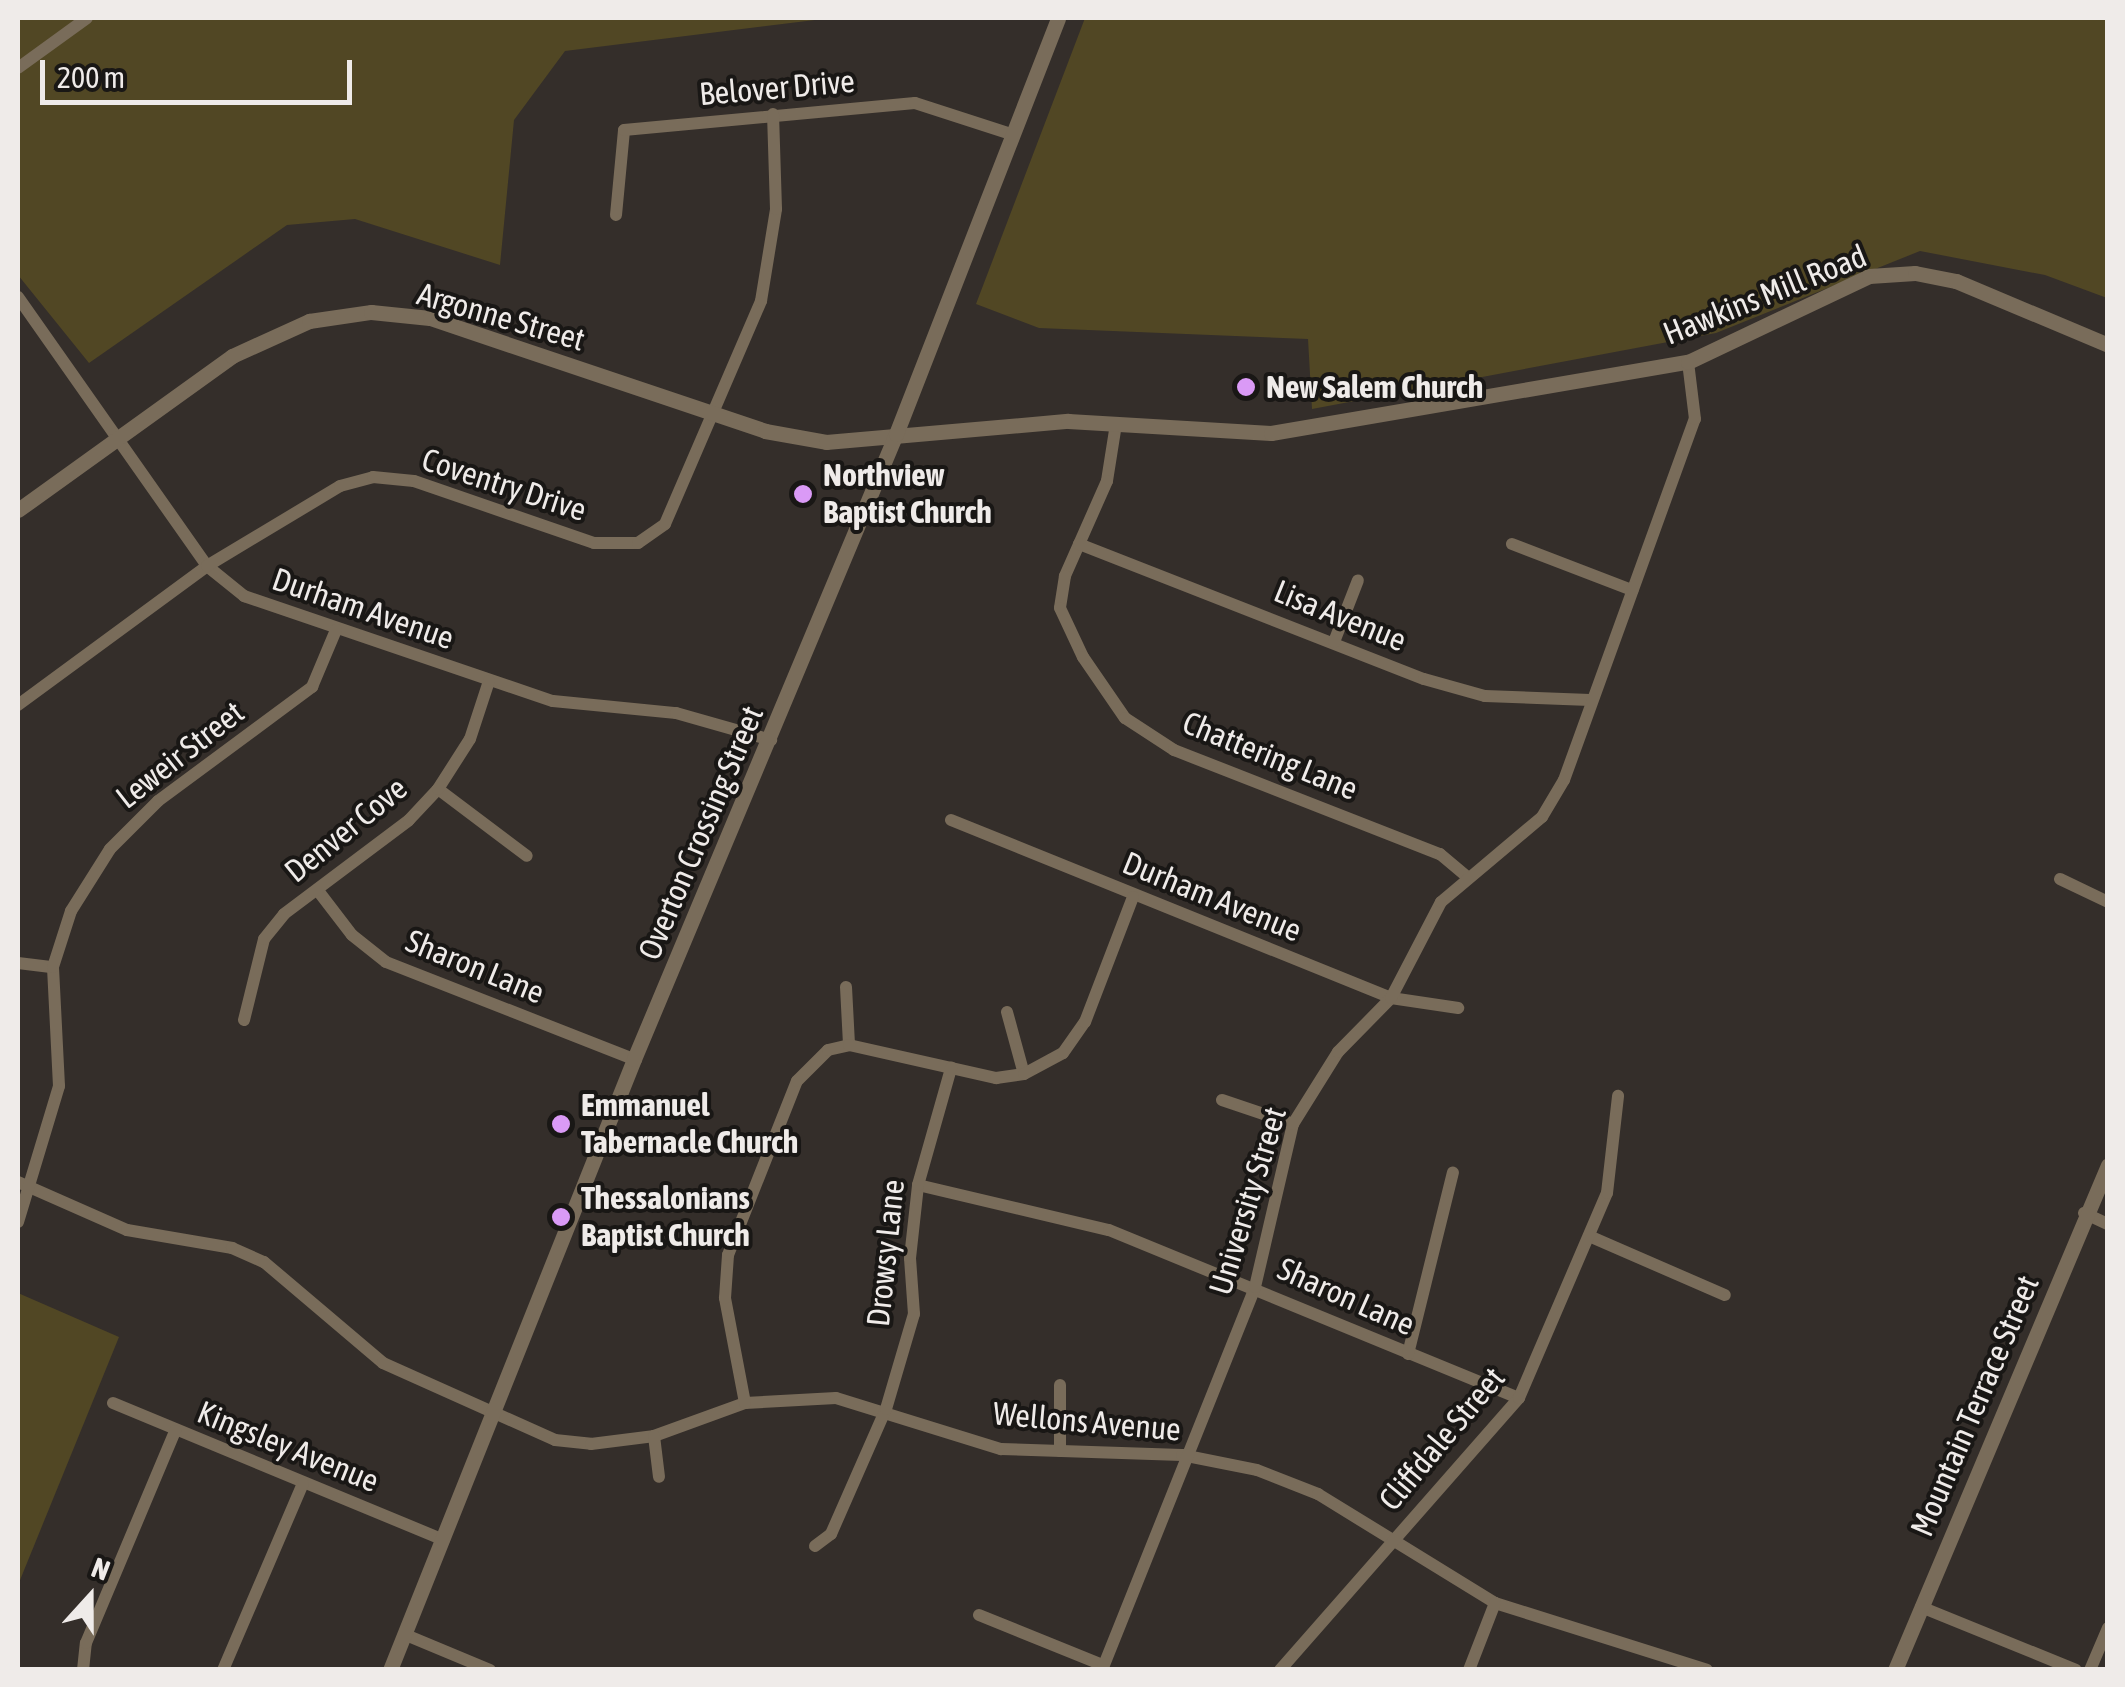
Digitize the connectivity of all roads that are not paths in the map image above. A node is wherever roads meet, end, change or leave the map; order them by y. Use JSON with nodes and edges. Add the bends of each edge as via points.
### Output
{"nodes":[{"id":1,"x":87,"y":18,"type":"edge"},
{"id":2,"x":1058,"y":18,"type":"edge"},
{"id":3,"x":18,"y":68,"type":"edge"},
{"id":4,"x":773,"y":114,"type":"junction"},
{"id":5,"x":1014,"y":135,"type":"junction"},
{"id":6,"x":616,"y":214,"type":"dead end"},
{"id":7,"x":18,"y":298,"type":"edge"},
{"id":8,"x":2108,"y":345,"type":"edge"},
{"id":9,"x":1688,"y":362,"type":"junction"},
{"id":10,"x":716,"y":413,"type":"junction"},
{"id":11,"x":1116,"y":424,"type":"junction"},
{"id":12,"x":896,"y":434,"type":"junction"},
{"id":13,"x":120,"y":436,"type":"junction"},
{"id":14,"x":18,"y":510,"type":"edge"},
{"id":15,"x":1079,"y":544,"type":"junction"},
{"id":16,"x":1512,"y":544,"type":"dead end"},
{"id":17,"x":207,"y":566,"type":"junction"},
{"id":18,"x":1358,"y":580,"type":"dead end"},
{"id":19,"x":1632,"y":590,"type":"junction"},
{"id":20,"x":336,"y":630,"type":"junction"},
{"id":21,"x":1334,"y":642,"type":"junction"},
{"id":22,"x":489,"y":681,"type":"junction"},
{"id":23,"x":1590,"y":700,"type":"junction"},
{"id":24,"x":18,"y":705,"type":"edge"},
{"id":25,"x":771,"y":740,"type":"junction"},
{"id":26,"x":438,"y":789,"type":"junction"},
{"id":27,"x":950,"y":820,"type":"dead end"},
{"id":28,"x":527,"y":856,"type":"dead end"},
{"id":29,"x":1468,"y":877,"type":"junction"},
{"id":30,"x":2060,"y":879,"type":"dead end"},
{"id":31,"x":319,"y":892,"type":"junction"},
{"id":32,"x":1133,"y":897,"type":"junction"},
{"id":33,"x":2108,"y":902,"type":"edge"},
{"id":34,"x":18,"y":964,"type":"edge"},
{"id":35,"x":53,"y":967,"type":"junction"},
{"id":36,"x":846,"y":987,"type":"dead end"},
{"id":37,"x":1392,"y":998,"type":"junction"},
{"id":38,"x":1458,"y":1008,"type":"dead end"},
{"id":39,"x":1007,"y":1012,"type":"dead end"},
{"id":40,"x":244,"y":1020,"type":"dead end"},
{"id":41,"x":849,"y":1045,"type":"junction"},
{"id":42,"x":634,"y":1059,"type":"junction"},
{"id":43,"x":951,"y":1068,"type":"junction"},
{"id":44,"x":1024,"y":1074,"type":"junction"},
{"id":45,"x":1618,"y":1096,"type":"dead end"},
{"id":46,"x":1222,"y":1100,"type":"dead end"},
{"id":47,"x":1293,"y":1124,"type":"junction"},
{"id":48,"x":2108,"y":1166,"type":"edge"},
{"id":49,"x":1454,"y":1172,"type":"dead end"},
{"id":50,"x":18,"y":1182,"type":"edge"},
{"id":51,"x":918,"y":1184,"type":"junction"},
{"id":52,"x":32,"y":1188,"type":"junction"},
{"id":53,"x":2084,"y":1213,"type":"junction"},
{"id":54,"x":18,"y":1222,"type":"edge"},
{"id":55,"x":2108,"y":1224,"type":"edge"},
{"id":56,"x":1589,"y":1236,"type":"junction"},
{"id":57,"x":1256,"y":1287,"type":"junction"},
{"id":58,"x":1725,"y":1296,"type":"dead end"},
{"id":59,"x":1408,"y":1354,"type":"junction"},
{"id":60,"x":1060,"y":1385,"type":"dead end"},
{"id":61,"x":1520,"y":1398,"type":"junction"},
{"id":62,"x":745,"y":1402,"type":"junction"},
{"id":63,"x":113,"y":1403,"type":"dead end"},
{"id":64,"x":886,"y":1409,"type":"junction"},
{"id":65,"x":496,"y":1414,"type":"junction"},
{"id":66,"x":175,"y":1430,"type":"junction"},
{"id":67,"x":654,"y":1436,"type":"junction"},
{"id":68,"x":1060,"y":1452,"type":"junction"},
{"id":69,"x":1182,"y":1456,"type":"junction"},
{"id":70,"x":659,"y":1477,"type":"dead end"},
{"id":71,"x":302,"y":1483,"type":"junction"},
{"id":72,"x":444,"y":1540,"type":"junction"},
{"id":73,"x":1392,"y":1542,"type":"junction"},
{"id":74,"x":815,"y":1546,"type":"dead end"},
{"id":75,"x":1495,"y":1603,"type":"junction"},
{"id":76,"x":1921,"y":1607,"type":"junction"},
{"id":77,"x":979,"y":1615,"type":"dead end"},
{"id":78,"x":2108,"y":1628,"type":"edge"},
{"id":79,"x":406,"y":1635,"type":"junction"},
{"id":80,"x":1102,"y":1667,"type":"edge"},
{"id":81,"x":83,"y":1670,"type":"edge"},
{"id":82,"x":223,"y":1670,"type":"edge"},
{"id":83,"x":390,"y":1670,"type":"edge"},
{"id":84,"x":490,"y":1670,"type":"edge"},
{"id":85,"x":1280,"y":1670,"type":"edge"},
{"id":86,"x":1469,"y":1670,"type":"edge"},
{"id":87,"x":1707,"y":1670,"type":"edge"},
{"id":88,"x":1895,"y":1670,"type":"edge"},
{"id":89,"x":2076,"y":1670,"type":"edge"},
{"id":90,"x":2090,"y":1670,"type":"edge"}],
"edges":[{"from":1,"to":3,"type":"street"},
{"from":2,"to":5,"type":"street","name":"Overton Crossing Street"},
{"from":4,"to":5,"type":"street","name":"Belover Drive","via":[[915,103]]},
{"from":4,"to":6,"type":"street","name":"Belover Drive","via":[[624,130]]},
{"from":4,"to":10,"type":"street","name":"Coventry Drive","via":[[776,209],[760,301]]},
{"from":5,"to":12,"type":"street","name":"Overton Crossing Street"},
{"from":7,"to":13,"type":"street","name":"Durham Avenue"},
{"from":8,"to":9,"type":"street","name":"Hawkins Mill Road","via":[[1956,281],[1915,273],[1870,276]]},
{"from":9,"to":11,"type":"street","name":"Hawkins Mill Road","via":[[1271,433]]},
{"from":9,"to":19,"type":"street","name":"University Street","via":[[1694,419]]},
{"from":10,"to":12,"type":"street","name":"Argonne Street","via":[[826,442]]},
{"from":10,"to":13,"type":"street","name":"Argonne Street","via":[[430,318],[371,312],[308,321],[232,356]]},
{"from":10,"to":17,"type":"street","name":"Coventry Drive","via":[[666,524],[638,543],[594,543],[414,481],[373,476],[340,486]]},
{"from":11,"to":12,"type":"street","name":"Hawkins Mill Road","via":[[1068,421]]},
{"from":11,"to":15,"type":"street","name":"Chattering Lane","via":[[1107,481]]},
{"from":12,"to":25,"type":"street","name":"Overton Crossing Street"},
{"from":13,"to":14,"type":"street","name":"Argonne Street"},
{"from":13,"to":17,"type":"street","name":"Durham Avenue"},
{"from":15,"to":21,"type":"street","name":"Lisa Avenue"},
{"from":15,"to":29,"type":"street","name":"Chattering Lane","via":[[1060,608],[1125,718],[1174,750],[1440,854]]},
{"from":16,"to":19,"type":"street"},
{"from":17,"to":20,"type":"street","name":"Durham Avenue","via":[[244,596]]},
{"from":17,"to":24,"type":"street","name":"Coventry Drive"},
{"from":18,"to":21,"type":"street"},
{"from":19,"to":23,"type":"street","name":"University Street"},
{"from":20,"to":22,"type":"street","name":"Durham Avenue"},
{"from":20,"to":35,"type":"street","name":"Leweir Street","via":[[312,687],[158,801],[110,849],[71,911]]},
{"from":21,"to":23,"type":"street","name":"Lisa Avenue","via":[[1485,696]]},
{"from":22,"to":25,"type":"street","name":"Durham Avenue","via":[[553,700],[676,713]]},
{"from":22,"to":26,"type":"street","name":"Denver Cove","via":[[470,738]]},
{"from":23,"to":29,"type":"street","name":"University Street","via":[[1564,780],[1542,817]]},
{"from":25,"to":42,"type":"street","name":"Overton Crossing Street"},
{"from":26,"to":28,"type":"street"},
{"from":26,"to":31,"type":"street","name":"Denver Cove"},
{"from":27,"to":32,"type":"street","name":"Durham Avenue"},
{"from":29,"to":37,"type":"street","name":"University Street","via":[[1440,902]]},
{"from":30,"to":33,"type":"street"},
{"from":31,"to":40,"type":"street","name":"Denver Cove","via":[[284,914],[264,939]]},
{"from":31,"to":42,"type":"street","name":"Sharon Lane","via":[[352,935],[386,962]]},
{"from":32,"to":37,"type":"street","name":"Durham Avenue"},
{"from":32,"to":44,"type":"street","via":[[1085,1022],[1062,1053]]},
{"from":34,"to":35,"type":"street"},
{"from":35,"to":52,"type":"street","name":"Leweir Street","via":[[60,1086]]},
{"from":36,"to":41,"type":"street"},
{"from":37,"to":38,"type":"street","name":"Durham Avenue"},
{"from":37,"to":47,"type":"street","name":"University Street","via":[[1338,1052]]},
{"from":39,"to":44,"type":"street"},
{"from":41,"to":43,"type":"street"},
{"from":41,"to":62,"type":"street","via":[[828,1050],[797,1081],[728,1255],[725,1298]]},
{"from":42,"to":65,"type":"street","name":"Overton Crossing Street"},
{"from":43,"to":44,"type":"street","via":[[996,1078]]},
{"from":43,"to":51,"type":"street","name":"Drowsy Lane"},
{"from":45,"to":56,"type":"street","name":"Cliffdale Street","via":[[1608,1192]]},
{"from":46,"to":47,"type":"street"},
{"from":47,"to":57,"type":"street","name":"University Street"},
{"from":48,"to":53,"type":"street","name":"Mountain Terrace Street"},
{"from":49,"to":59,"type":"street"},
{"from":50,"to":52,"type":"street","name":"Wellons Avenue"},
{"from":51,"to":57,"type":"street","name":"Sharon Lane","via":[[1109,1230]]},
{"from":51,"to":64,"type":"street","name":"Drowsy Lane","via":[[910,1258],[914,1314]]},
{"from":52,"to":54,"type":"street","name":"Leweir Street"},
{"from":52,"to":65,"type":"street","name":"Wellons Avenue","via":[[127,1230],[232,1248],[264,1262],[382,1362]]},
{"from":53,"to":55,"type":"street"},
{"from":53,"to":76,"type":"street","name":"Mountain Terrace Street"},
{"from":56,"to":58,"type":"street"},
{"from":56,"to":61,"type":"street","name":"Cliffdale Street"},
{"from":57,"to":59,"type":"street","name":"Sharon Lane"},
{"from":57,"to":69,"type":"street","name":"University Street"},
{"from":59,"to":61,"type":"street","name":"Sharon Lane"},
{"from":60,"to":68,"type":"street"},
{"from":61,"to":73,"type":"street","name":"Cliffdale Street"},
{"from":62,"to":64,"type":"street","name":"Wellons Avenue","via":[[836,1398]]},
{"from":62,"to":67,"type":"street","name":"Wellons Avenue"},
{"from":63,"to":66,"type":"street","name":"Kingsley Avenue"},
{"from":64,"to":68,"type":"street","name":"Wellons Avenue","via":[[1001,1449]]},
{"from":64,"to":74,"type":"street","name":"Drowsy Lane","via":[[831,1534]]},
{"from":65,"to":67,"type":"street","name":"Wellons Avenue","via":[[555,1440],[590,1444]]},
{"from":65,"to":72,"type":"street","name":"Overton Crossing Street"},
{"from":66,"to":71,"type":"street","name":"Kingsley Avenue"},
{"from":66,"to":81,"type":"street","via":[[86,1643]]},
{"from":67,"to":70,"type":"street"},
{"from":68,"to":69,"type":"street","name":"Wellons Avenue"},
{"from":69,"to":73,"type":"street","name":"Wellons Avenue","via":[[1257,1470],[1318,1494]]},
{"from":69,"to":80,"type":"street","name":"University Street"},
{"from":71,"to":72,"type":"street","name":"Kingsley Avenue"},
{"from":71,"to":82,"type":"street"},
{"from":72,"to":79,"type":"street","name":"Overton Crossing Street"},
{"from":73,"to":75,"type":"street","name":"Wellons Avenue"},
{"from":73,"to":85,"type":"street","name":"Cliffdale Street"},
{"from":75,"to":86,"type":"street"},
{"from":75,"to":87,"type":"street","name":"Wellons Avenue"},
{"from":76,"to":88,"type":"street","name":"Mountain Terrace Street"},
{"from":76,"to":89,"type":"street"},
{"from":77,"to":80,"type":"street"},
{"from":78,"to":90,"type":"street"},
{"from":79,"to":83,"type":"street","name":"Overton Crossing Street"},
{"from":79,"to":84,"type":"street"}]}
